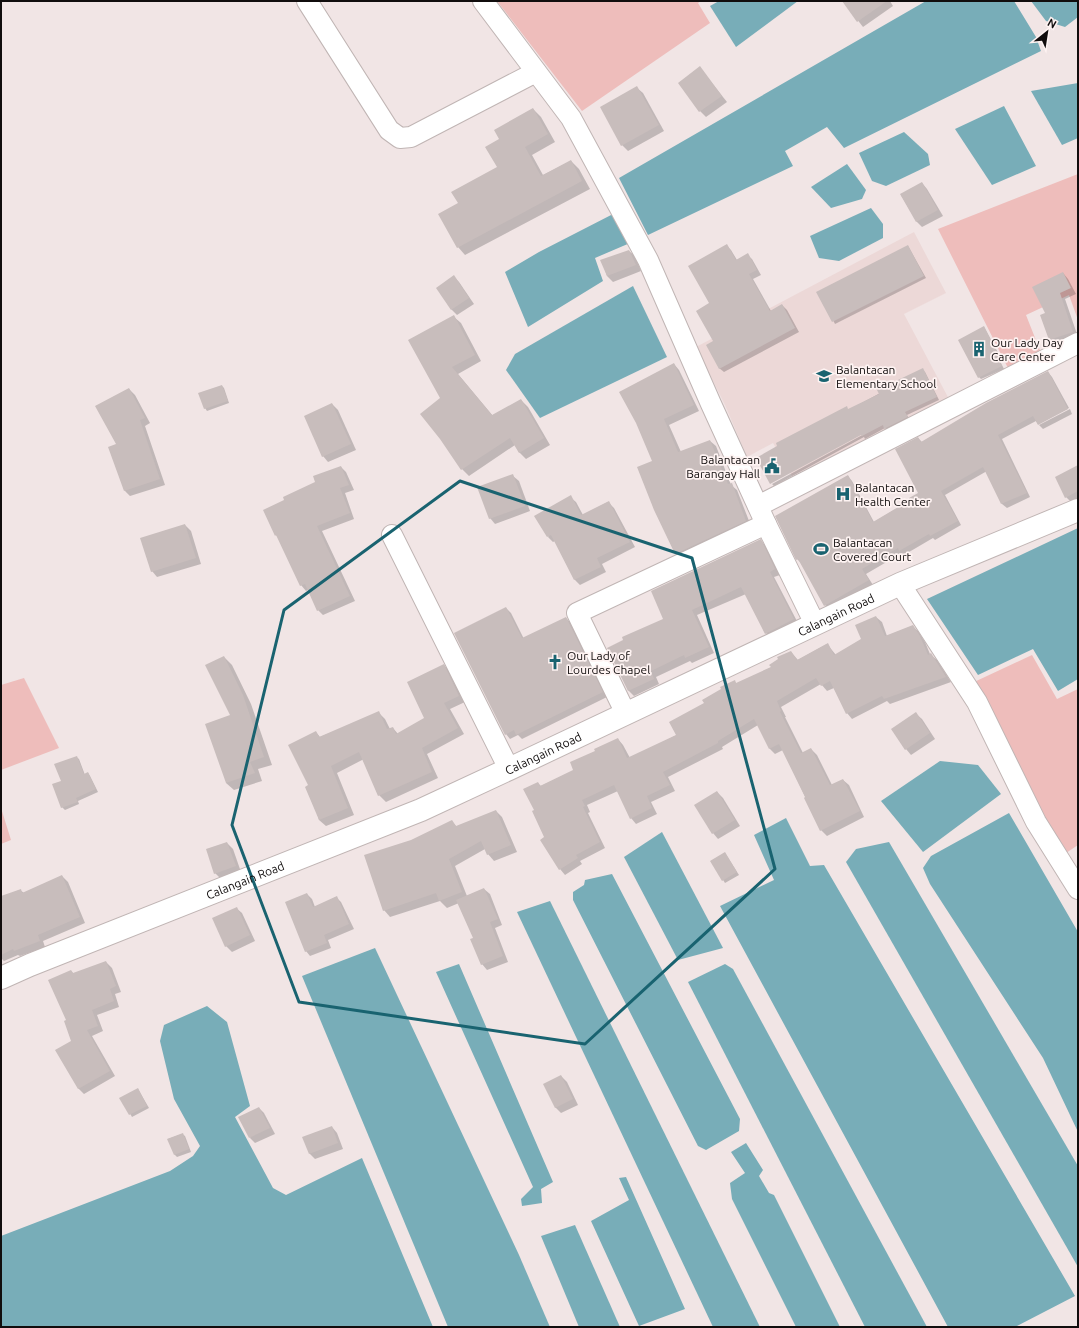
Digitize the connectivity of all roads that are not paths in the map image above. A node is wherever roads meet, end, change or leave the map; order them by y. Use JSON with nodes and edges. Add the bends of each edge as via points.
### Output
{"nodes":[{"id":1,"x":307,"y":1,"type":"edge"},
{"id":2,"x":483,"y":1,"type":"edge"},
{"id":3,"x":536,"y":72,"type":"junction"},
{"id":4,"x":1078,"y":343,"type":"edge"},
{"id":5,"x":1078,"y":510,"type":"edge"},
{"id":6,"x":762,"y":515,"type":"junction"},
{"id":7,"x":392,"y":535,"type":"dead end"},
{"id":8,"x":900,"y":584,"type":"junction"},
{"id":9,"x":814,"y":624,"type":"junction"},
{"id":10,"x":626,"y":714,"type":"junction"},
{"id":11,"x":509,"y":769,"type":"junction"},
{"id":12,"x":1078,"y":889,"type":"edge"},
{"id":13,"x":1,"y":978,"type":"edge"}],
"edges":[{"from":1,"to":3,"type":"street","via":[[389,130],[400,138],[411,137]]},
{"from":2,"to":3,"type":"street"},
{"from":3,"to":6,"type":"street","via":[[572,118],[648,260]]},
{"from":4,"to":6,"type":"street"},
{"from":5,"to":8,"type":"street","name":"Calangain Road"},
{"from":6,"to":9,"type":"street"},
{"from":6,"to":10,"type":"street","via":[[577,613]]},
{"from":7,"to":11,"type":"street"},
{"from":8,"to":9,"type":"street","name":"Calangain Road"},
{"from":8,"to":12,"type":"street","via":[[977,702],[1036,822]]},
{"from":9,"to":10,"type":"street","name":"Calangain Road"},
{"from":10,"to":11,"type":"street","name":"Calangain Road"},
{"from":11,"to":13,"type":"street","name":"Calangain Road","via":[[421,810]]}]}
